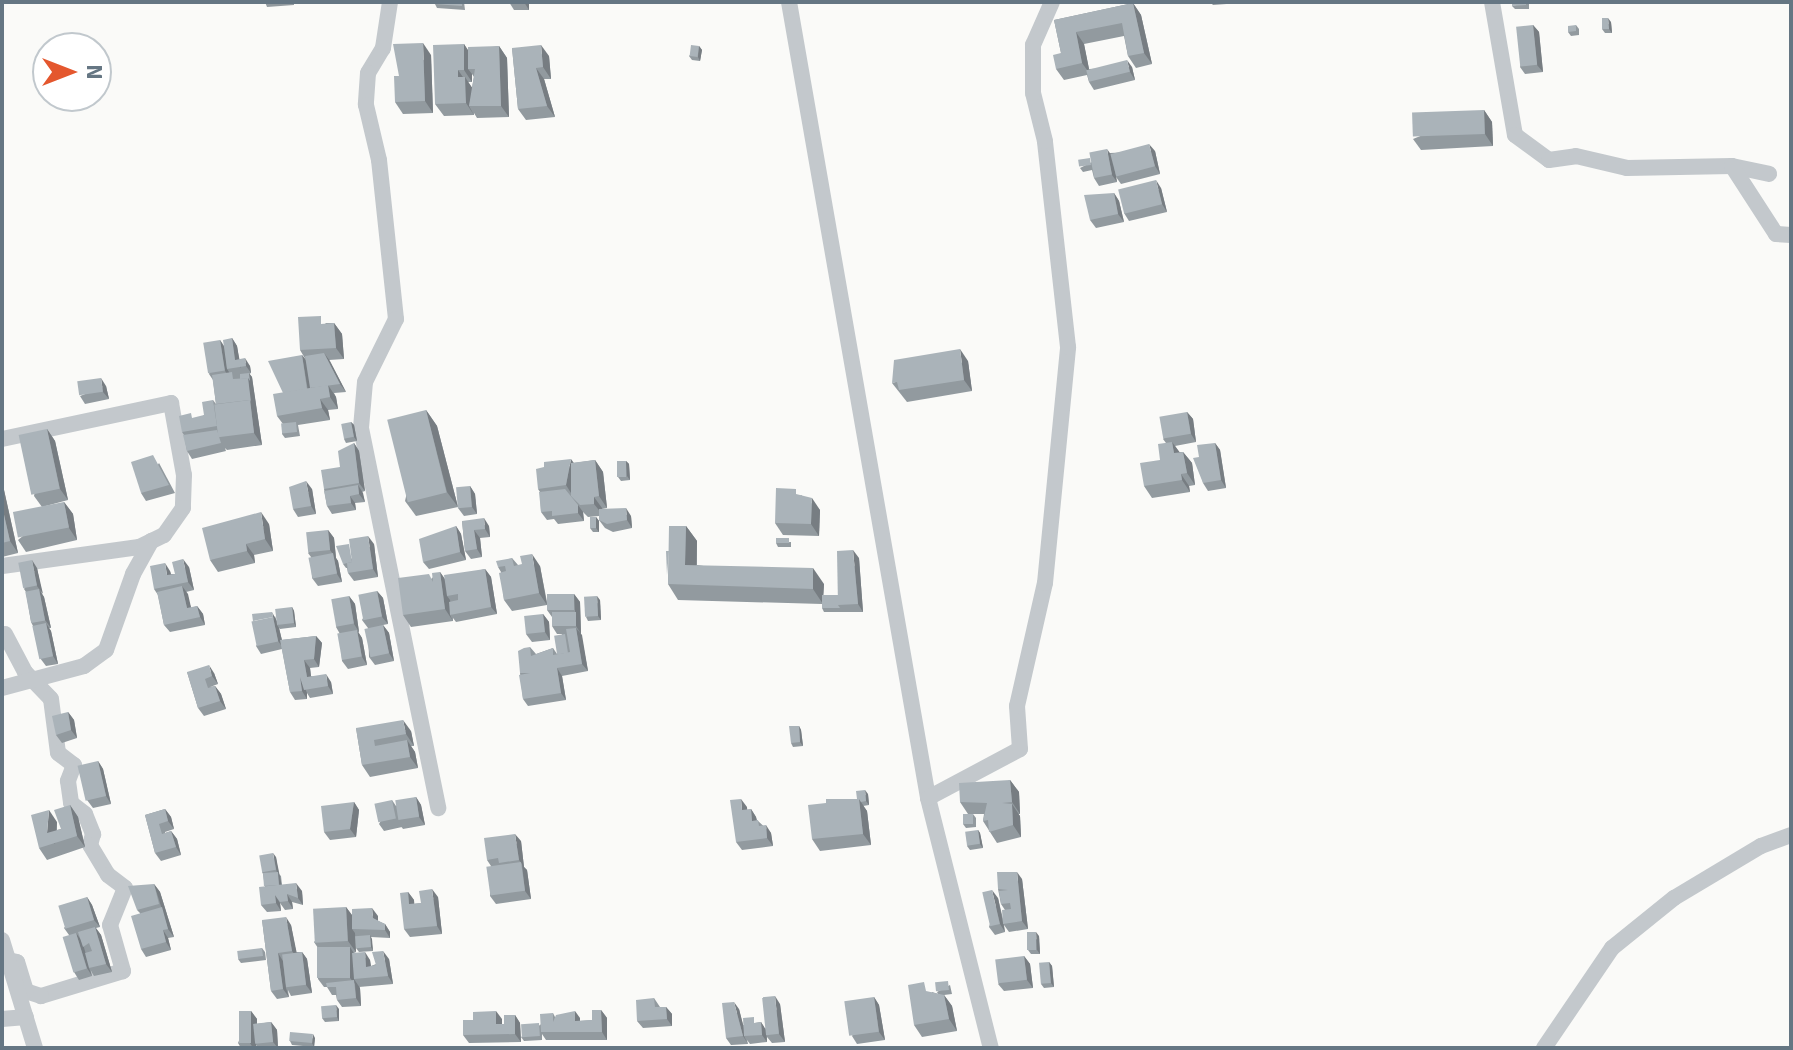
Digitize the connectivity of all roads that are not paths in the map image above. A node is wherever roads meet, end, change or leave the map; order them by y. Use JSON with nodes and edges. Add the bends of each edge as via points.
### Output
{"nodes":[{"id":1,"x":390,"y":2,"type":"edge"},
{"id":2,"x":789,"y":2,"type":"edge"},
{"id":3,"x":1052,"y":2,"type":"edge"},
{"id":4,"x":1492,"y":2,"type":"edge"},
{"id":5,"x":1732,"y":166,"type":"junction"},
{"id":6,"x":1769,"y":174,"type":"dead end"},
{"id":7,"x":1791,"y":235,"type":"edge"},
{"id":8,"x":2,"y":439,"type":"edge"},
{"id":9,"x":151,"y":541,"type":"junction"},
{"id":10,"x":2,"y":566,"type":"edge"},
{"id":11,"x":2,"y":617,"type":"edge"},
{"id":12,"x":4,"y":635,"type":"edge"},
{"id":13,"x":35,"y":683,"type":"junction"},
{"id":14,"x":2,"y":688,"type":"edge"},
{"id":15,"x":928,"y":798,"type":"junction"},
{"id":16,"x":438,"y":808,"type":"dead end"},
{"id":17,"x":1791,"y":835,"type":"edge"},
{"id":18,"x":2,"y":940,"type":"edge"},
{"id":19,"x":8,"y":960,"type":"junction"},
{"id":20,"x":26,"y":1017,"type":"junction"},
{"id":21,"x":2,"y":1019,"type":"edge"},
{"id":22,"x":35,"y":1048,"type":"edge"},
{"id":23,"x":991,"y":1048,"type":"edge"},
{"id":24,"x":1544,"y":1048,"type":"edge"}],
"edges":[{"from":1,"to":16,"type":"street","via":[[383,48],[368,73],[366,105],[379,160],[396,319],[365,382],[361,428]]},
{"from":2,"to":15,"type":"street"},
{"from":3,"to":15,"type":"street","via":[[1033,45],[1033,93],[1045,141],[1068,347],[1045,583],[1017,706],[1020,749]]},
{"from":4,"to":5,"type":"street","via":[[1515,135],[1549,160],[1576,156],[1627,168]]},
{"from":5,"to":6,"type":"street"},
{"from":5,"to":7,"type":"street","via":[[1776,234]]},
{"from":8,"to":9,"type":"street","via":[[171,403],[184,475],[183,508],[164,535]]},
{"from":9,"to":10,"type":"street"},
{"from":9,"to":13,"type":"street","via":[[133,574],[106,650],[84,666]]},
{"from":11,"to":12,"type":"street"},
{"from":12,"to":13,"type":"street"},
{"from":13,"to":14,"type":"street"},
{"from":13,"to":19,"type":"street","via":[[51,699],[58,753],[74,765],[68,781],[71,803],[85,814],[93,834],[90,845],[108,875],[125,888],[110,925],[123,971],[41,996],[26,991],[17,962]]},
{"from":15,"to":23,"type":"street"},
{"from":17,"to":24,"type":"street","via":[[1761,846],[1674,898],[1612,948]]},
{"from":18,"to":19,"type":"street"},
{"from":19,"to":20,"type":"street"},
{"from":20,"to":21,"type":"street"},
{"from":20,"to":22,"type":"street"}]}
